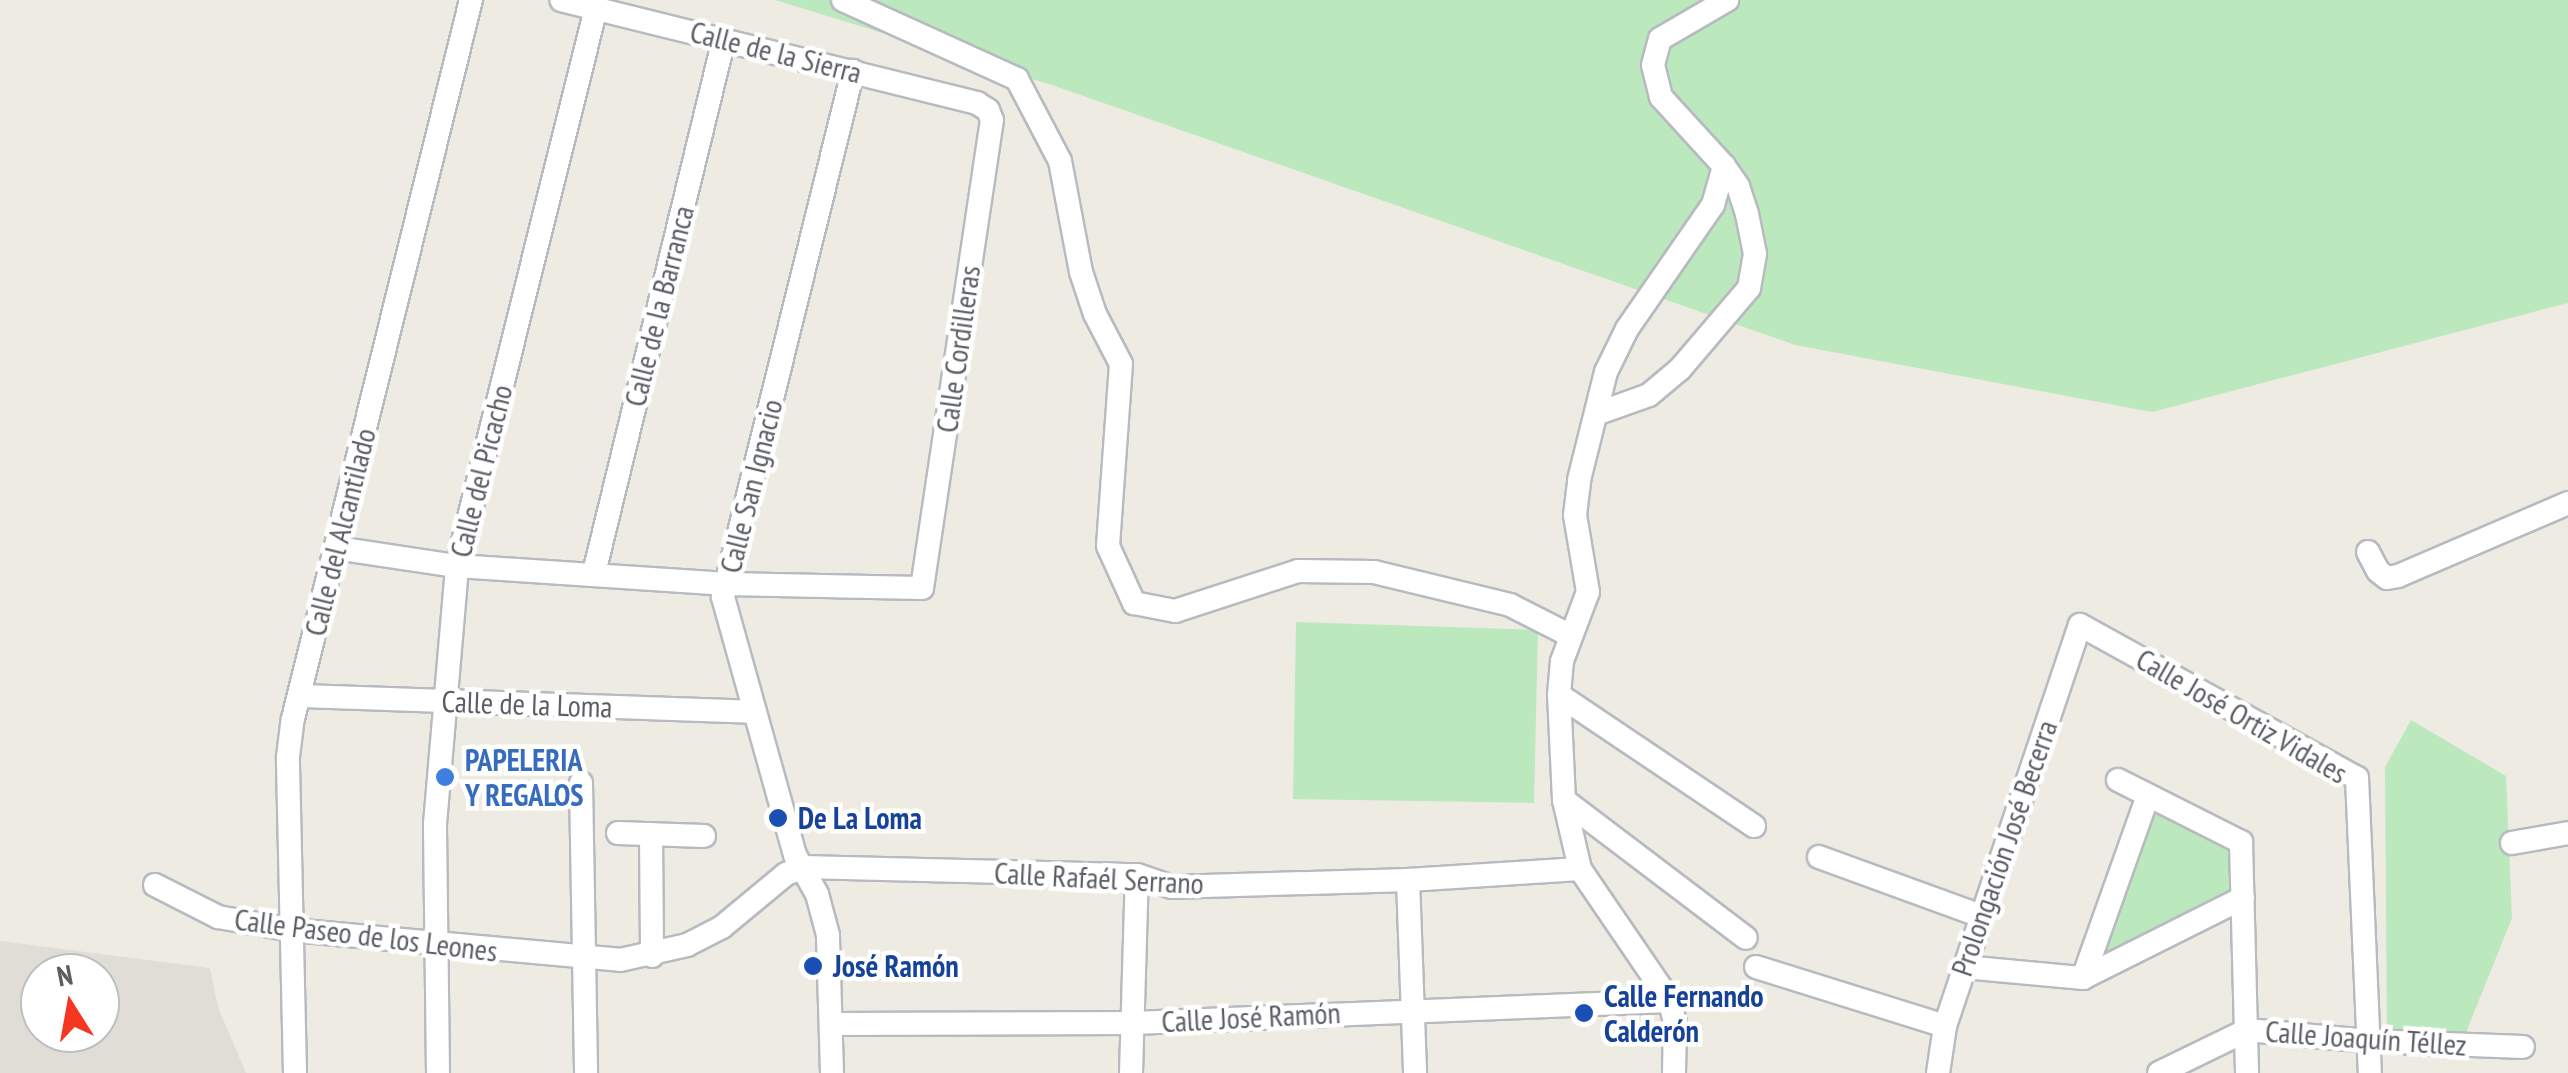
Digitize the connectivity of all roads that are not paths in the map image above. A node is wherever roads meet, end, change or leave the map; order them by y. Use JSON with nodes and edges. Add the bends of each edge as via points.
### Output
{"nodes":[{"id":1,"x":472,"y":0,"type":"edge"},
{"id":2,"x":562,"y":0,"type":"edge"},
{"id":3,"x":843,"y":0,"type":"edge"},
{"id":4,"x":1728,"y":0,"type":"edge"},
{"id":5,"x":596,"y":8,"type":"junction"},
{"id":6,"x":724,"y":38,"type":"junction"},
{"id":7,"x":853,"y":72,"type":"junction"},
{"id":8,"x":988,"y":110,"type":"joint"},
{"id":9,"x":1724,"y":166,"type":"junction"},
{"id":10,"x":1596,"y":414,"type":"junction"},
{"id":11,"x":2568,"y":503,"type":"edge"},
{"id":12,"x":336,"y":548,"type":"junction"},
{"id":13,"x":2368,"y":552,"type":"dead end"},
{"id":14,"x":457,"y":566,"type":"junction"},
{"id":15,"x":594,"y":573,"type":"junction"},
{"id":16,"x":727,"y":584,"type":"junction"},
{"id":17,"x":2080,"y":625,"type":"joint"},
{"id":18,"x":1571,"y":636,"type":"junction"},
{"id":19,"x":1558,"y":695,"type":"junction"},
{"id":20,"x":299,"y":696,"type":"junction"},
{"id":21,"x":443,"y":701,"type":"junction"},
{"id":22,"x":756,"y":712,"type":"junction"},
{"id":23,"x":2118,"y":780,"type":"dead end"},
{"id":24,"x":581,"y":784,"type":"dead end"},
{"id":25,"x":2148,"y":796,"type":"junction"},
{"id":26,"x":1564,"y":800,"type":"junction"},
{"id":27,"x":1754,"y":826,"type":"dead end"},
{"id":28,"x":618,"y":832,"type":"dead end"},
{"id":29,"x":2568,"y":832,"type":"edge"},
{"id":30,"x":651,"y":834,"type":"junction"},
{"id":31,"x":704,"y":836,"type":"dead end"},
{"id":32,"x":2512,"y":843,"type":"dead end"},
{"id":33,"x":1819,"y":857,"type":"dead end"},
{"id":34,"x":803,"y":867,"type":"junction"},
{"id":35,"x":1580,"y":869,"type":"junction"},
{"id":36,"x":1137,"y":875,"type":"junction"},
{"id":37,"x":1408,"y":880,"type":"junction"},
{"id":38,"x":155,"y":885,"type":"dead end"},
{"id":39,"x":2244,"y":898,"type":"junction"},
{"id":40,"x":1981,"y":916,"type":"junction"},
{"id":41,"x":292,"y":930,"type":"junction"},
{"id":42,"x":1746,"y":938,"type":"dead end"},
{"id":43,"x":436,"y":944,"type":"junction"},
{"id":44,"x":652,"y":956,"type":"junction"},
{"id":45,"x":584,"y":959,"type":"junction"},
{"id":46,"x":1756,"y":967,"type":"dead end"},
{"id":47,"x":1964,"y":967,"type":"junction"},
{"id":48,"x":2083,"y":978,"type":"junction"},
{"id":49,"x":1670,"y":1001,"type":"junction"},
{"id":50,"x":1412,"y":1010,"type":"junction"},
{"id":51,"x":1133,"y":1022,"type":"junction"},
{"id":52,"x":831,"y":1024,"type":"junction"},
{"id":53,"x":1945,"y":1026,"type":"junction"},
{"id":54,"x":2247,"y":1030,"type":"junction"},
{"id":55,"x":2369,"y":1041,"type":"junction"},
{"id":56,"x":2522,"y":1047,"type":"dead end"},
{"id":57,"x":295,"y":1073,"type":"edge"},
{"id":58,"x":438,"y":1073,"type":"edge"},
{"id":59,"x":586,"y":1073,"type":"edge"},
{"id":60,"x":832,"y":1073,"type":"edge"},
{"id":61,"x":1131,"y":1073,"type":"edge"},
{"id":62,"x":1416,"y":1073,"type":"edge"},
{"id":63,"x":1674,"y":1073,"type":"edge"},
{"id":64,"x":1938,"y":1073,"type":"edge"},
{"id":65,"x":2159,"y":1073,"type":"edge"},
{"id":66,"x":2247,"y":1073,"type":"edge"},
{"id":67,"x":2370,"y":1073,"type":"edge"}],
"edges":[{"from":1,"to":12,"type":"street","name":"Calle del Alcantilado"},
{"from":2,"to":5,"type":"street","name":"Calle de la Sierra"},
{"from":3,"to":18,"type":"street","via":[[1018,79],[1052,144],[1081,272],[1122,364],[1108,546],[1134,603],[1175,611],[1298,571],[1374,572],[1510,605]]},
{"from":4,"to":9,"type":"street","via":[[1660,39],[1653,65],[1660,97]]},
{"from":5,"to":6,"type":"street","name":"Calle de la Sierra"},
{"from":5,"to":14,"type":"street","name":"Calle del Picacho"},
{"from":6,"to":7,"type":"street","name":"Calle de la Sierra"},
{"from":6,"to":15,"type":"street","name":"Calle de la Barranca"},
{"from":7,"to":8,"type":"street","name":"Calle de la Sierra"},
{"from":7,"to":16,"type":"street","name":"Calle San Ignacio"},
{"from":8,"to":16,"type":"street","name":"Calle Cordilleras","via":[[992,120],[922,588]]},
{"from":9,"to":10,"type":"street","via":[[1714,205],[1627,329]]},
{"from":9,"to":10,"type":"street","via":[[1738,186],[1750,228],[1755,254],[1749,288],[1649,395]]},
{"from":10,"to":18,"type":"street","via":[[1575,514],[1588,592]]},
{"from":11,"to":13,"type":"street","via":[[2398,576],[2378,571]]},
{"from":12,"to":14,"type":"street"},
{"from":12,"to":20,"type":"street","name":"Calle del Alcantilado"},
{"from":14,"to":15,"type":"street"},
{"from":14,"to":21,"type":"street","name":"Calle del Picacho"},
{"from":15,"to":16,"type":"street"},
{"from":16,"to":22,"type":"street","name":"Calle San Ignacio","via":[[723,596]]},
{"from":17,"to":40,"type":"street","name":"Prolongación José Becerra"},
{"from":17,"to":55,"type":"street","name":"Calle José Ortiz Vidales","via":[[2357,778]]},
{"from":18,"to":19,"type":"street"},
{"from":19,"to":26,"type":"street"},
{"from":19,"to":27,"type":"street"},
{"from":20,"to":21,"type":"street","name":"Calle de la Loma"},
{"from":20,"to":41,"type":"street","name":"Calle del Alcantilado","via":[[288,757]]},
{"from":21,"to":22,"type":"street","name":"Calle de la Loma"},
{"from":21,"to":43,"type":"street","name":"Calle del Picacho"},
{"from":22,"to":34,"type":"street","name":"Calle San Ignacio"},
{"from":23,"to":25,"type":"street"},
{"from":24,"to":45,"type":"street"},
{"from":25,"to":39,"type":"street","via":[[2241,842]]},
{"from":25,"to":48,"type":"street"},
{"from":26,"to":35,"type":"street"},
{"from":26,"to":42,"type":"street"},
{"from":28,"to":30,"type":"street"},
{"from":29,"to":32,"type":"street"},
{"from":30,"to":31,"type":"street"},
{"from":30,"to":44,"type":"street"},
{"from":33,"to":40,"type":"street"},
{"from":34,"to":36,"type":"street","name":"Calle Rafaél Serrano"},
{"from":34,"to":44,"type":"street","via":[[722,926]]},
{"from":34,"to":52,"type":"street","name":"Calle San Ignacio","via":[[828,936]]},
{"from":35,"to":37,"type":"street","name":"Calle Rafaél Serrano"},
{"from":35,"to":49,"type":"street"},
{"from":36,"to":37,"type":"street","name":"Calle Rafaél Serrano","via":[[1171,886]]},
{"from":36,"to":51,"type":"street"},
{"from":37,"to":50,"type":"street"},
{"from":38,"to":41,"type":"street","name":"Calle Paseo de los Leones","via":[[218,918]]},
{"from":39,"to":48,"type":"street"},
{"from":39,"to":54,"type":"street"},
{"from":40,"to":47,"type":"street","name":"Prolongación José Becerra"},
{"from":41,"to":43,"type":"street","name":"Calle Paseo de los Leones"},
{"from":41,"to":57,"type":"street","name":"Calle del Alcantilado"},
{"from":43,"to":45,"type":"street","name":"Calle Paseo de los Leones"},
{"from":43,"to":58,"type":"street","name":"Calle del Picacho"},
{"from":44,"to":45,"type":"street"},
{"from":45,"to":59,"type":"street"},
{"from":46,"to":53,"type":"street"},
{"from":47,"to":48,"type":"street"},
{"from":47,"to":53,"type":"street","name":"Prolongación José Becerra"},
{"from":49,"to":50,"type":"street","name":"Calle José Ramón"},
{"from":49,"to":63,"type":"street"},
{"from":50,"to":51,"type":"street","name":"Calle José Ramón"},
{"from":50,"to":62,"type":"street"},
{"from":51,"to":52,"type":"street","name":"Calle José Ramón"},
{"from":51,"to":61,"type":"street"},
{"from":52,"to":60,"type":"street","name":"Calle San Ignacio"},
{"from":53,"to":64,"type":"street","name":"Prolongación José Becerra"},
{"from":54,"to":55,"type":"street","name":"Calle Joaquín Téllez"},
{"from":54,"to":65,"type":"street","name":"Calle Joaquín Téllez"},
{"from":54,"to":66,"type":"street"},
{"from":55,"to":56,"type":"street","name":"Calle Joaquín Téllez"},
{"from":55,"to":67,"type":"street","name":"Calle José Ortiz Vidales"}]}
